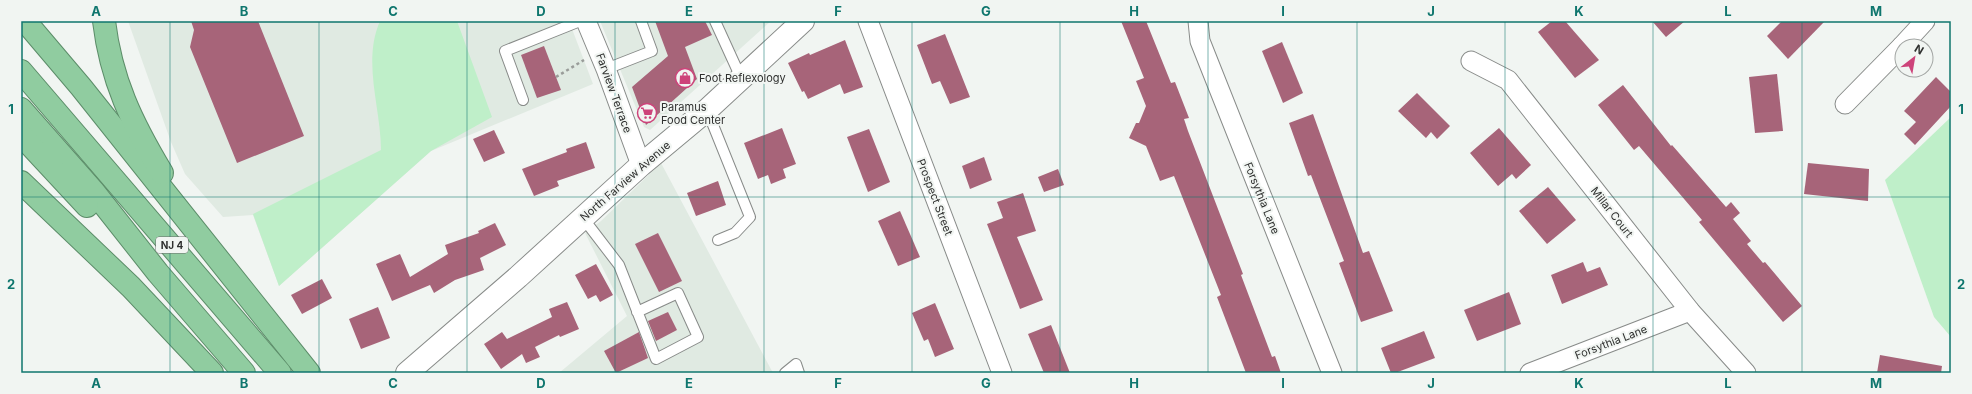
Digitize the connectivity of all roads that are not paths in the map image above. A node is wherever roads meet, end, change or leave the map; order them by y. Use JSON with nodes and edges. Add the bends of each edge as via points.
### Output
{"nodes":[{"id":1,"x":25,"y":21,"type":"edge"},
{"id":2,"x":104,"y":21,"type":"edge"},
{"id":3,"x":580,"y":21,"type":"edge"},
{"id":4,"x":586,"y":21,"type":"edge"},
{"id":5,"x":641,"y":21,"type":"edge"},
{"id":6,"x":715,"y":21,"type":"edge"},
{"id":7,"x":868,"y":21,"type":"edge"},
{"id":8,"x":1198,"y":21,"type":"edge"},
{"id":9,"x":1925,"y":21,"type":"edge"},
{"id":10,"x":798,"y":23,"type":"edge"},
{"id":11,"x":1909,"y":38,"type":"edge"},
{"id":12,"x":1894,"y":54,"type":"edge"},
{"id":13,"x":1471,"y":61,"type":"dead end"},
{"id":14,"x":606,"y":69,"type":"junction"},
{"id":15,"x":21,"y":71,"type":"edge"},
{"id":16,"x":741,"y":78,"type":"junction"},
{"id":17,"x":523,"y":100,"type":"dead end"},
{"id":18,"x":1845,"y":104,"type":"dead end"},
{"id":19,"x":21,"y":109,"type":"edge"},
{"id":20,"x":707,"y":110,"type":"junction"},
{"id":21,"x":21,"y":135,"type":"edge"},
{"id":22,"x":641,"y":165,"type":"junction"},
{"id":23,"x":21,"y":182,"type":"edge"},
{"id":24,"x":21,"y":198,"type":"edge"},
{"id":25,"x":583,"y":218,"type":"junction"},
{"id":26,"x":191,"y":226,"type":"junction"},
{"id":27,"x":718,"y":240,"type":"dead end"},
{"id":28,"x":158,"y":273,"type":"junction"},
{"id":29,"x":131,"y":287,"type":"junction"},
{"id":30,"x":1690,"y":311,"type":"junction"},
{"id":31,"x":637,"y":312,"type":"junction"},
{"id":32,"x":212,"y":373,"type":"edge"},
{"id":33,"x":244,"y":373,"type":"edge"},
{"id":34,"x":280,"y":373,"type":"edge"},
{"id":35,"x":308,"y":373,"type":"edge"},
{"id":36,"x":408,"y":373,"type":"edge"},
{"id":37,"x":785,"y":373,"type":"edge"},
{"id":38,"x":799,"y":373,"type":"edge"},
{"id":39,"x":1002,"y":373,"type":"edge"},
{"id":40,"x":1332,"y":373,"type":"edge"},
{"id":41,"x":1530,"y":373,"type":"edge"},
{"id":42,"x":1746,"y":373,"type":"edge"}],
"edges":[{"from":1,"to":26,"type":"highway"},
{"from":2,"to":26,"type":"highway","via":[[110,54],[136,129]]},
{"from":3,"to":17,"type":"lane","via":[[505,51]]},
{"from":4,"to":14,"type":"street","name":"Farview Terrace"},
{"from":5,"to":14,"type":"lane","via":[[652,51]]},
{"from":6,"to":16,"type":"lane"},
{"from":7,"to":39,"type":"street","name":"Prospect Street"},
{"from":8,"to":40,"type":"street","name":"Forsythia Lane","via":[[1200,41]]},
{"from":9,"to":11,"type":"street"},
{"from":10,"to":16,"type":"street","name":"North Farview Avenue"},
{"from":12,"to":18,"type":"street"},
{"from":13,"to":30,"type":"street","name":"Millar Court","via":[[1508,80]]},
{"from":14,"to":22,"type":"street","name":"Farview Terrace"},
{"from":15,"to":34,"type":"highway","number":"NJ 4"},
{"from":16,"to":20,"type":"street","name":"North Farview Avenue"},
{"from":19,"to":28,"type":"highway","number":"NJ 4","via":[[94,192]]},
{"from":20,"to":22,"type":"street","name":"North Farview Avenue"},
{"from":20,"to":27,"type":"lane","via":[[750,217],[735,233]]},
{"from":21,"to":28,"type":"highway","via":[[78,198]]},
{"from":22,"to":25,"type":"street","name":"North Farview Avenue"},
{"from":23,"to":29,"type":"highway"},
{"from":24,"to":29,"type":"highway"},
{"from":25,"to":31,"type":"lane","via":[[619,265]]},
{"from":25,"to":36,"type":"street","name":"North Farview Avenue"},
{"from":26,"to":35,"type":"highway"},
{"from":28,"to":33,"type":"highway","number":"NJ 4"},
{"from":29,"to":32,"type":"highway"},
{"from":30,"to":41,"type":"street","name":"Forsythia Lane"},
{"from":30,"to":42,"type":"street","name":"Millar Court"},
{"from":31,"to":31,"type":"lane","via":[[656,359],[698,338],[678,293]]},
{"from":37,"to":38,"type":"lane","via":[[796,364]]}]}
